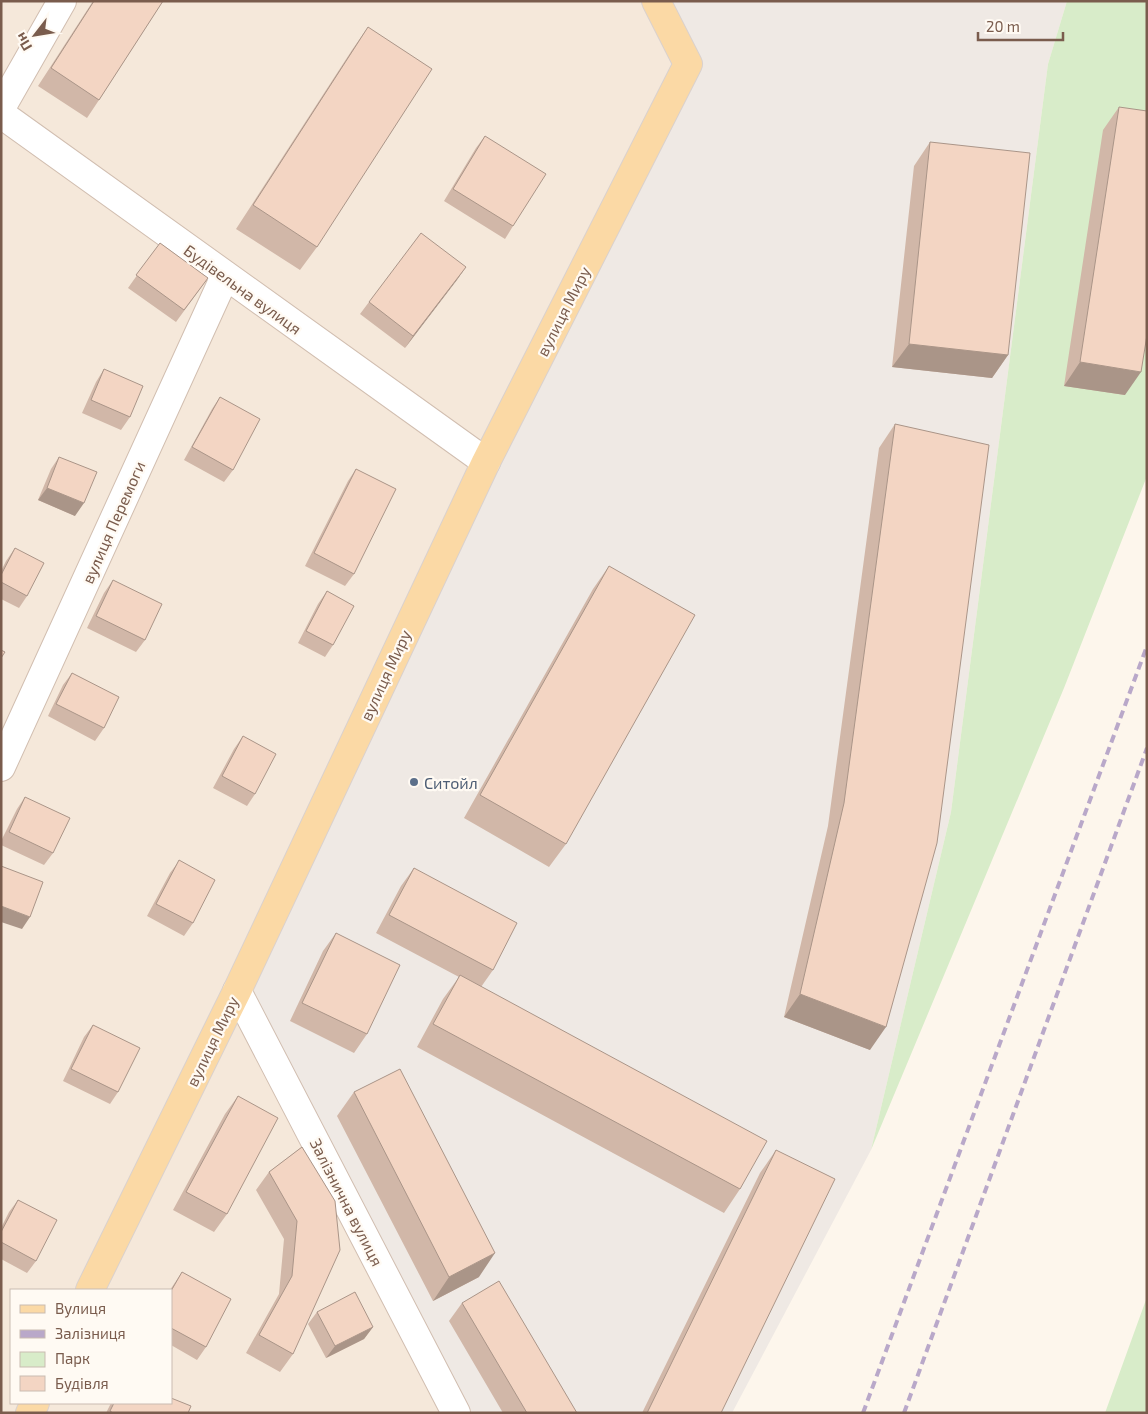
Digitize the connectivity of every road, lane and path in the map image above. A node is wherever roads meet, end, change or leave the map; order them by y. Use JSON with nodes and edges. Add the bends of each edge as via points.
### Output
{"nodes":[{"id":1,"x":62,"y":1,"type":"edge"},
{"id":2,"x":656,"y":1,"type":"edge"},
{"id":3,"x":1,"y":108,"type":"edge"},
{"id":4,"x":1,"y":114,"type":"edge"},
{"id":5,"x":225,"y":276,"type":"junction"},
{"id":6,"x":486,"y":462,"type":"junction"},
{"id":7,"x":1,"y":767,"type":"edge"},
{"id":8,"x":237,"y":991,"type":"junction"},
{"id":9,"x":90,"y":1289,"type":"edge"},
{"id":10,"x":456,"y":1413,"type":"edge"}],
"edges":[{"from":1,"to":3,"type":"street"},
{"from":2,"to":6,"type":"main road","name":"вулиця Миру","via":[[688,64]]},
{"from":4,"to":5,"type":"street","name":"Будівельна вулиця"},
{"from":5,"to":6,"type":"street","name":"Будівельна вулиця"},
{"from":5,"to":7,"type":"street","name":"вулиця Перемоги"},
{"from":6,"to":8,"type":"main road","name":"вулиця Миру"},
{"from":8,"to":9,"type":"main road","name":"вулиця Миру"},
{"from":8,"to":10,"type":"street","name":"Залізнична вулиця"}]}
